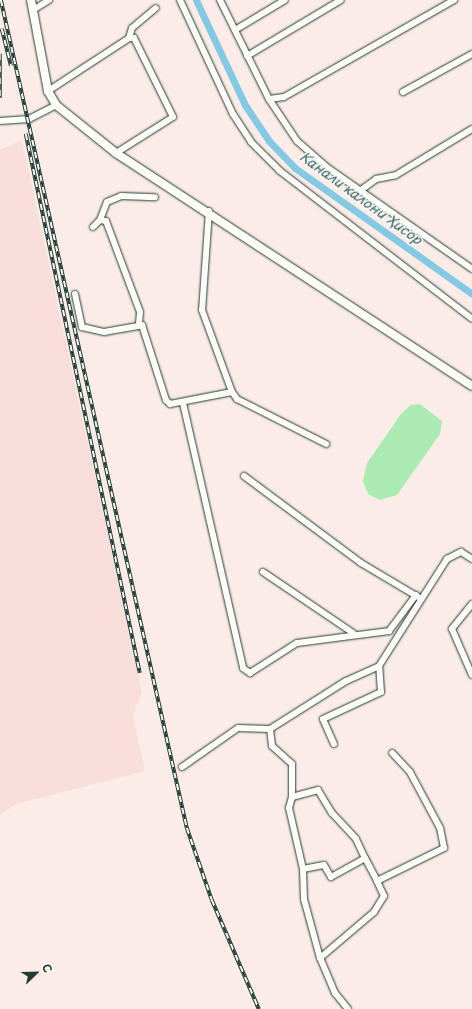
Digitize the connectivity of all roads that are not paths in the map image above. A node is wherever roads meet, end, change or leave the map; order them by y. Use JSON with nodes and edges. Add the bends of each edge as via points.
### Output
{"nodes":[{"id":1,"x":31,"y":0,"type":"edge"},
{"id":2,"x":49,"y":0,"type":"edge"},
{"id":3,"x":180,"y":0,"type":"edge"},
{"id":4,"x":220,"y":0,"type":"edge"},
{"id":5,"x":285,"y":0,"type":"edge"},
{"id":6,"x":341,"y":0,"type":"edge"},
{"id":7,"x":454,"y":0,"type":"edge"},
{"id":8,"x":156,"y":8,"type":"dead end"},
{"id":9,"x":33,"y":10,"type":"junction"},
{"id":10,"x":236,"y":30,"type":"junction"},
{"id":11,"x":129,"y":38,"type":"junction"},
{"id":12,"x":472,"y":54,"type":"edge"},
{"id":13,"x":247,"y":56,"type":"junction"},
{"id":14,"x":48,"y":91,"type":"junction"},
{"id":15,"x":403,"y":92,"type":"dead end"},
{"id":16,"x":269,"y":99,"type":"junction"},
{"id":17,"x":56,"y":105,"type":"junction"},
{"id":18,"x":0,"y":121,"type":"edge"},
{"id":19,"x":472,"y":129,"type":"edge"},
{"id":20,"x":116,"y":153,"type":"junction"},
{"id":21,"x":361,"y":190,"type":"junction"},
{"id":22,"x":155,"y":197,"type":"dead end"},
{"id":23,"x":209,"y":211,"type":"junction"},
{"id":24,"x":100,"y":220,"type":"junction"},
{"id":25,"x":93,"y":227,"type":"dead end"},
{"id":26,"x":472,"y":269,"type":"edge"},
{"id":27,"x":75,"y":294,"type":"dead end"},
{"id":28,"x":472,"y":319,"type":"edge"},
{"id":29,"x":140,"y":323,"type":"junction"},
{"id":30,"x":472,"y":386,"type":"edge"},
{"id":31,"x":232,"y":392,"type":"junction"},
{"id":32,"x":183,"y":403,"type":"junction"},
{"id":33,"x":326,"y":444,"type":"dead end"},
{"id":34,"x":244,"y":476,"type":"dead end"},
{"id":35,"x":472,"y":559,"type":"edge"},
{"id":36,"x":263,"y":572,"type":"dead end"},
{"id":37,"x":419,"y":597,"type":"junction"},
{"id":38,"x":472,"y":604,"type":"edge"},
{"id":39,"x":353,"y":633,"type":"junction"},
{"id":40,"x":379,"y":666,"type":"junction"},
{"id":41,"x":472,"y":675,"type":"edge"},
{"id":42,"x":270,"y":729,"type":"junction"},
{"id":43,"x":334,"y":744,"type":"dead end"},
{"id":44,"x":392,"y":753,"type":"dead end"},
{"id":45,"x":182,"y":767,"type":"dead end"},
{"id":46,"x":292,"y":797,"type":"junction"},
{"id":47,"x":365,"y":858,"type":"junction"},
{"id":48,"x":303,"y":869,"type":"junction"},
{"id":49,"x":377,"y":881,"type":"junction"},
{"id":50,"x":320,"y":958,"type":"junction"},
{"id":51,"x":348,"y":1009,"type":"edge"}],
"edges":[{"from":1,"to":9,"type":"main road"},
{"from":2,"to":9,"type":"street"},
{"from":3,"to":28,"type":"street","via":[[233,114],[251,142],[280,171]]},
{"from":4,"to":10,"type":"street"},
{"from":5,"to":10,"type":"street"},
{"from":6,"to":13,"type":"street"},
{"from":7,"to":16,"type":"street","via":[[284,97]]},
{"from":8,"to":11,"type":"street","via":[[132,28]]},
{"from":9,"to":14,"type":"main road"},
{"from":10,"to":13,"type":"street"},
{"from":11,"to":14,"type":"street"},
{"from":11,"to":20,"type":"street","via":[[134,38],[173,117]]},
{"from":12,"to":15,"type":"street"},
{"from":13,"to":16,"type":"street"},
{"from":14,"to":17,"type":"main road"},
{"from":16,"to":21,"type":"street","via":[[297,141]]},
{"from":17,"to":18,"type":"street","via":[[29,119]]},
{"from":17,"to":20,"type":"main road"},
{"from":19,"to":21,"type":"street","via":[[396,175],[376,179]]},
{"from":20,"to":23,"type":"main road"},
{"from":21,"to":26,"type":"street"},
{"from":22,"to":24,"type":"street","via":[[121,196],[107,202]]},
{"from":23,"to":30,"type":"main road"},
{"from":23,"to":31,"type":"street","via":[[202,310]]},
{"from":24,"to":25,"type":"street"},
{"from":24,"to":29,"type":"street","via":[[106,221],[140,312]]},
{"from":27,"to":29,"type":"street","via":[[82,327],[92,332]]},
{"from":29,"to":32,"type":"street","via":[[166,400],[170,404]]},
{"from":31,"to":32,"type":"street"},
{"from":31,"to":33,"type":"street","via":[[237,400]]},
{"from":32,"to":39,"type":"street","via":[[242,668],[250,673],[297,643]]},
{"from":34,"to":37,"type":"street","via":[[361,563]]},
{"from":35,"to":37,"type":"street","via":[[460,552],[446,559]]},
{"from":36,"to":39,"type":"street"},
{"from":37,"to":39,"type":"street","via":[[389,631],[378,635]]},
{"from":37,"to":40,"type":"street"},
{"from":38,"to":41,"type":"street","via":[[452,629]]},
{"from":40,"to":42,"type":"street","via":[[346,680]]},
{"from":40,"to":43,"type":"street","via":[[381,692],[323,719]]},
{"from":42,"to":45,"type":"street","via":[[238,728]]},
{"from":42,"to":46,"type":"street","via":[[272,746],[292,764]]},
{"from":44,"to":49,"type":"street","via":[[410,772],[440,828],[444,848]]},
{"from":46,"to":47,"type":"street","via":[[318,790],[332,813],[356,839]]},
{"from":46,"to":48,"type":"street","via":[[289,808]]},
{"from":47,"to":48,"type":"street","via":[[331,877],[324,865]]},
{"from":47,"to":49,"type":"street"},
{"from":48,"to":50,"type":"street","via":[[304,898]]},
{"from":49,"to":50,"type":"street","via":[[384,896],[374,912]]},
{"from":50,"to":51,"type":"street","via":[[335,993]]}]}
